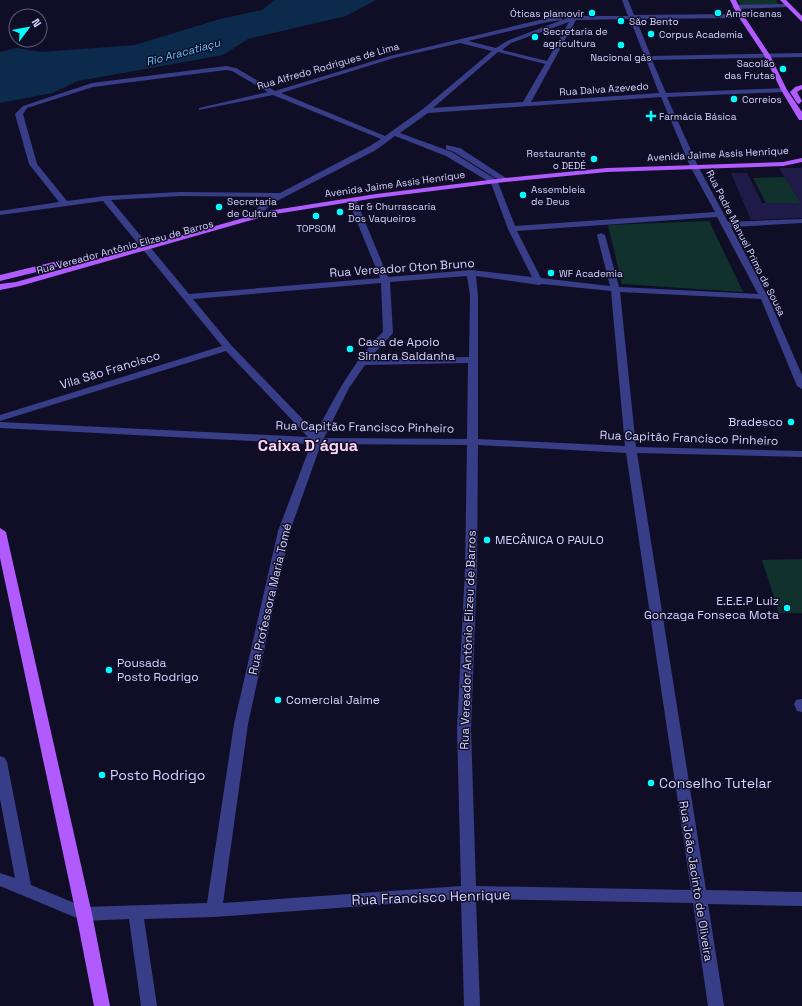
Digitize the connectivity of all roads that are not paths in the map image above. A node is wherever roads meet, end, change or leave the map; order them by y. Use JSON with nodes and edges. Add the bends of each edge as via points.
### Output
{"nodes":[{"id":1,"x":625,"y":0,"type":"edge"},
{"id":2,"x":732,"y":0,"type":"edge"},
{"id":3,"x":783,"y":0,"type":"edge"},
{"id":4,"x":788,"y":6,"type":"junction"},
{"id":5,"x":735,"y":7,"type":"junction"},
{"id":6,"x":631,"y":16,"type":"junction"},
{"id":7,"x":741,"y":16,"type":"junction"},
{"id":8,"x":574,"y":18,"type":"junction"},
{"id":9,"x":802,"y":20,"type":"edge"},
{"id":10,"x":460,"y":41,"type":"junction"},
{"id":11,"x":496,"y":50,"type":"junction"},
{"id":12,"x":802,"y":54,"type":"edge"},
{"id":13,"x":767,"y":55,"type":"junction"},
{"id":14,"x":648,"y":58,"type":"junction"},
{"id":15,"x":548,"y":63,"type":"junction"},
{"id":16,"x":800,"y":87,"type":"edge"},
{"id":17,"x":784,"y":90,"type":"junction"},
{"id":18,"x":274,"y":93,"type":"junction"},
{"id":19,"x":663,"y":95,"type":"junction"},
{"id":20,"x":526,"y":104,"type":"junction"},
{"id":21,"x":802,"y":106,"type":"edge"},
{"id":22,"x":201,"y":109,"type":"dead end"},
{"id":23,"x":426,"y":111,"type":"junction"},
{"id":24,"x":802,"y":118,"type":"edge"},
{"id":25,"x":397,"y":131,"type":"junction"},
{"id":26,"x":386,"y":139,"type":"junction"},
{"id":27,"x":801,"y":160,"type":"edge"},
{"id":28,"x":693,"y":164,"type":"junction"},
{"id":29,"x":486,"y":178,"type":"junction"},
{"id":30,"x":500,"y":179,"type":"junction"},
{"id":31,"x":282,"y":195,"type":"junction"},
{"id":32,"x":105,"y":198,"type":"junction"},
{"id":33,"x":352,"y":200,"type":"junction"},
{"id":34,"x":65,"y":204,"type":"junction"},
{"id":35,"x":260,"y":210,"type":"junction"},
{"id":36,"x":0,"y":213,"type":"edge"},
{"id":37,"x":720,"y":214,"type":"junction"},
{"id":38,"x":254,"y":216,"type":"junction"},
{"id":39,"x":802,"y":221,"type":"edge"},
{"id":40,"x":727,"y":225,"type":"junction"},
{"id":41,"x":512,"y":229,"type":"junction"},
{"id":42,"x":601,"y":235,"type":"dead end"},
{"id":43,"x":144,"y":245,"type":"junction"},
{"id":44,"x":471,"y":273,"type":"junction"},
{"id":45,"x":0,"y":278,"type":"edge"},
{"id":46,"x":385,"y":280,"type":"junction"},
{"id":47,"x":539,"y":282,"type":"junction"},
{"id":48,"x":0,"y":287,"type":"edge"},
{"id":49,"x":615,"y":289,"type":"junction"},
{"id":50,"x":186,"y":297,"type":"junction"},
{"id":51,"x":764,"y":297,"type":"junction"},
{"id":52,"x":228,"y":347,"type":"junction"},
{"id":53,"x":473,"y":360,"type":"junction"},
{"id":54,"x":363,"y":362,"type":"junction"},
{"id":55,"x":802,"y":386,"type":"edge"},
{"id":56,"x":0,"y":418,"type":"edge"},
{"id":57,"x":0,"y":425,"type":"edge"},
{"id":58,"x":317,"y":441,"type":"junction"},
{"id":59,"x":473,"y":442,"type":"junction"},
{"id":60,"x":631,"y":450,"type":"junction"},
{"id":61,"x":802,"y":454,"type":"edge"},
{"id":62,"x":0,"y":532,"type":"edge"},
{"id":63,"x":0,"y":762,"type":"edge"},
{"id":64,"x":0,"y":879,"type":"edge"},
{"id":65,"x":24,"y":889,"type":"junction"},
{"id":66,"x":467,"y":892,"type":"junction"},
{"id":67,"x":698,"y":896,"type":"junction"},
{"id":68,"x":802,"y":899,"type":"edge"},
{"id":69,"x":214,"y":910,"type":"junction"},
{"id":70,"x":136,"y":912,"type":"junction"},
{"id":71,"x":84,"y":914,"type":"junction"},
{"id":72,"x":102,"y":1006,"type":"edge"},
{"id":73,"x":149,"y":1006,"type":"edge"},
{"id":74,"x":472,"y":1006,"type":"edge"},
{"id":75,"x":716,"y":1006,"type":"edge"}],
"edges":[{"from":1,"to":6,"type":"street","name":"Rua Padre Manuel Primo de Sousa"},
{"from":2,"to":5,"type":"main road"},
{"from":3,"to":4,"type":"main road"},
{"from":4,"to":5,"type":"street"},
{"from":4,"to":9,"type":"main road"},
{"from":5,"to":7,"type":"main road"},
{"from":6,"to":7,"type":"street"},
{"from":6,"to":8,"type":"street","name":"Rua Alfredo Rodrigues de Lima"},
{"from":6,"to":14,"type":"street","name":"Rua Padre Manuel Primo de Sousa"},
{"from":7,"to":13,"type":"main road"},
{"from":8,"to":10,"type":"street","name":"Rua Alfredo Rodrigues de Lima","via":[[548,20]]},
{"from":8,"to":11,"type":"street","via":[[509,42]]},
{"from":8,"to":15,"type":"street"},
{"from":10,"to":11,"type":"street","name":"Rua Alfredo Rodrigues de Lima"},
{"from":10,"to":18,"type":"street","name":"Rua Alfredo Rodrigues de Lima","via":[[392,57]]},
{"from":11,"to":15,"type":"street","name":"Rua Alfredo Rodrigues de Lima"},
{"from":11,"to":23,"type":"street"},
{"from":12,"to":13,"type":"street"},
{"from":13,"to":14,"type":"street"},
{"from":13,"to":17,"type":"main road"},
{"from":14,"to":19,"type":"street","name":"Rua Padre Manuel Primo de Sousa"},
{"from":15,"to":20,"type":"street"},
{"from":16,"to":21,"type":"main road","via":[[793,92]]},
{"from":17,"to":19,"type":"street","name":"Rua Dalva Azevedo"},
{"from":17,"to":24,"type":"main road"},
{"from":18,"to":22,"type":"street","name":"Rua Alfredo Rodrigues de Lima"},
{"from":18,"to":26,"type":"street"},
{"from":18,"to":34,"type":"street","via":[[234,69],[218,68],[92,85],[25,107],[19,114],[33,164]]},
{"from":19,"to":20,"type":"street","name":"Rua Dalva Azevedo"},
{"from":19,"to":28,"type":"street","name":"Rua Padre Manuel Primo de Sousa"},
{"from":20,"to":23,"type":"street","name":"Rua Dalva Azevedo"},
{"from":23,"to":25,"type":"street"},
{"from":25,"to":26,"type":"street"},
{"from":25,"to":29,"type":"street","via":[[449,154]]},
{"from":25,"to":30,"type":"street","via":[[457,150]]},
{"from":26,"to":31,"type":"street"},
{"from":27,"to":28,"type":"main road","name":"Avenida Jaime Assis Henrique","via":[[783,164]]},
{"from":28,"to":30,"type":"main road","name":"Avenida Jaime Assis Henrique"},
{"from":28,"to":37,"type":"street","name":"Rua Padre Manuel Primo de Sousa"},
{"from":29,"to":30,"type":"main road","name":"Rua Vereador Antônio Elizeu de Barros"},
{"from":29,"to":35,"type":"main road","name":"Rua Vereador Antônio Elizeu de Barros","via":[[305,200]]},
{"from":30,"to":33,"type":"main road","name":"Avenida Jaime Assis Henrique"},
{"from":30,"to":41,"type":"street"},
{"from":31,"to":32,"type":"street","via":[[180,194]]},
{"from":31,"to":35,"type":"street","via":[[268,202]]},
{"from":32,"to":34,"type":"street"},
{"from":32,"to":43,"type":"street"},
{"from":33,"to":38,"type":"main road","name":"Avenida Jaime Assis Henrique"},
{"from":33,"to":46,"type":"street","name":"Rua Professora Maria Tomé"},
{"from":34,"to":36,"type":"street"},
{"from":35,"to":38,"type":"street"},
{"from":35,"to":43,"type":"main road","name":"Rua Vereador Antônio Elizeu de Barros"},
{"from":37,"to":40,"type":"street","name":"Rua Padre Manuel Primo de Sousa"},
{"from":37,"to":41,"type":"street"},
{"from":38,"to":43,"type":"main road","name":"Avenida Jaime Assis Henrique"},
{"from":39,"to":40,"type":"street"},
{"from":40,"to":51,"type":"street","name":"Rua Padre Manuel Primo de Sousa"},
{"from":41,"to":47,"type":"street"},
{"from":42,"to":49,"type":"street","name":"Rua João Jacinto de Oliveira"},
{"from":43,"to":45,"type":"main road","name":"Rua Vereador Antônio Elizeu de Barros"},
{"from":43,"to":48,"type":"main road","name":"Avenida Jaime Assis Henrique"},
{"from":43,"to":50,"type":"street"},
{"from":44,"to":46,"type":"street","name":"Rua Vereador Oton Bruno"},
{"from":44,"to":47,"type":"street","name":"Rua Vereador Oton Bruno"},
{"from":44,"to":53,"type":"street","name":"Rua Vereador Antônio Elizeu de Barros","via":[[474,296]]},
{"from":46,"to":50,"type":"street","name":"Rua Vereador Oton Bruno"},
{"from":46,"to":54,"type":"street","name":"Rua Professora Maria Tomé","via":[[388,333],[371,349]]},
{"from":47,"to":49,"type":"street","name":"Rua Vereador Oton Bruno"},
{"from":49,"to":51,"type":"street","name":"Rua Vereador Oton Bruno"},
{"from":49,"to":60,"type":"street","name":"Rua João Jacinto de Oliveira"},
{"from":50,"to":52,"type":"street"},
{"from":51,"to":55,"type":"street","name":"Rua Padre Manuel Primo de Sousa"},
{"from":52,"to":56,"type":"street","name":"Vila São Francisco"},
{"from":52,"to":58,"type":"street"},
{"from":53,"to":54,"type":"street"},
{"from":53,"to":59,"type":"street","name":"Rua Vereador Antônio Elizeu de Barros"},
{"from":54,"to":58,"type":"street","name":"Rua Professora Maria Tomé","via":[[344,388]]},
{"from":57,"to":58,"type":"street","name":"Rua Capitão Francisco Pinheiro"},
{"from":58,"to":59,"type":"street","name":"Rua Capitão Francisco Pinheiro"},
{"from":58,"to":69,"type":"street","name":"Rua Professora Maria Tomé","via":[[284,532],[241,724]]},
{"from":59,"to":60,"type":"street","name":"Rua Capitão Francisco Pinheiro"},
{"from":59,"to":66,"type":"street","name":"Rua Vereador Antônio Elizeu de Barros","via":[[464,729]]},
{"from":60,"to":61,"type":"street","name":"Rua Capitão Francisco Pinheiro"},
{"from":60,"to":67,"type":"street","name":"Rua João Jacinto de Oliveira"},
{"from":62,"to":71,"type":"main road"},
{"from":63,"to":65,"type":"street"},
{"from":64,"to":65,"type":"street"},
{"from":65,"to":71,"type":"street"},
{"from":66,"to":67,"type":"street","name":"Rua Francisco Henrique"},
{"from":66,"to":69,"type":"street","name":"Rua Francisco Henrique"},
{"from":66,"to":74,"type":"street","name":"Rua Vereador Antônio Elizeu de Barros"},
{"from":67,"to":68,"type":"street","name":"Rua Francisco Henrique"},
{"from":67,"to":75,"type":"street","name":"Rua João Jacinto de Oliveira"},
{"from":69,"to":70,"type":"street","name":"Rua Francisco Henrique"},
{"from":70,"to":71,"type":"street","name":"Rua Francisco Henrique"},
{"from":70,"to":73,"type":"street"},
{"from":71,"to":72,"type":"main road"}]}
